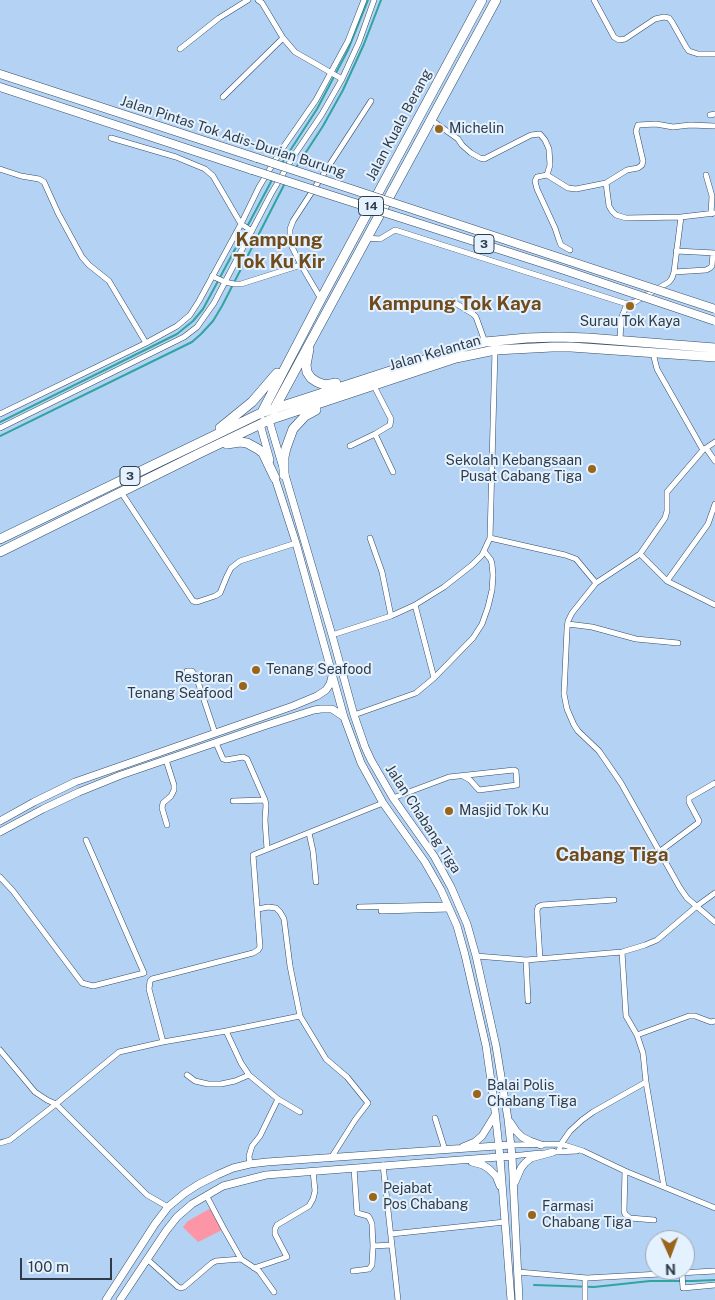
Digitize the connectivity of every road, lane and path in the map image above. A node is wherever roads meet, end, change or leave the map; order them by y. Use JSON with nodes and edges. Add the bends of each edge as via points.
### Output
{"nodes":[{"id":1,"x":248,"y":0,"type":"edge"},
{"id":2,"x":258,"y":0,"type":"edge"},
{"id":3,"x":364,"y":0,"type":"edge"},
{"id":4,"x":374,"y":0,"type":"edge"},
{"id":5,"x":482,"y":0,"type":"edge"},
{"id":6,"x":496,"y":0,"type":"edge"},
{"id":7,"x":594,"y":0,"type":"edge"},
{"id":8,"x":485,"y":20,"type":"junction"},
{"id":9,"x":283,"y":38,"type":"junction"},
{"id":10,"x":180,"y":49,"type":"dead end"},
{"id":11,"x":455,"y":50,"type":"junction"},
{"id":12,"x":715,"y":54,"type":"edge"},
{"id":13,"x":332,"y":73,"type":"junction"},
{"id":14,"x":0,"y":74,"type":"edge"},
{"id":15,"x":341,"y":78,"type":"junction"},
{"id":16,"x":0,"y":87,"type":"edge"},
{"id":17,"x":223,"y":97,"type":"dead end"},
{"id":18,"x":371,"y":101,"type":"dead end"},
{"id":19,"x":430,"y":119,"type":"junction"},
{"id":20,"x":715,"y":126,"type":"edge"},
{"id":21,"x":111,"y":138,"type":"dead end"},
{"id":22,"x":0,"y":169,"type":"edge"},
{"id":23,"x":547,"y":175,"type":"junction"},
{"id":24,"x":706,"y":175,"type":"dead end"},
{"id":25,"x":606,"y":183,"type":"junction"},
{"id":26,"x":713,"y":214,"type":"edge"},
{"id":27,"x":681,"y":217,"type":"junction"},
{"id":28,"x":246,"y":228,"type":"junction"},
{"id":29,"x":366,"y":238,"type":"junction"},
{"id":30,"x":570,"y":250,"type":"dead end"},
{"id":31,"x":676,"y":251,"type":"junction"},
{"id":32,"x":714,"y":253,"type":"edge"},
{"id":33,"x":301,"y":265,"type":"junction"},
{"id":34,"x":674,"y":272,"type":"junction"},
{"id":35,"x":218,"y":279,"type":"junction"},
{"id":36,"x":321,"y":299,"type":"junction"},
{"id":37,"x":452,"y":301,"type":"dead end"},
{"id":38,"x":626,"y":304,"type":"junction"},
{"id":39,"x":715,"y":309,"type":"edge"},
{"id":40,"x":715,"y":321,"type":"edge"},
{"id":41,"x":320,"y":324,"type":"junction"},
{"id":42,"x":620,"y":341,"type":"junction"},
{"id":43,"x":485,"y":342,"type":"junction"},
{"id":44,"x":146,"y":343,"type":"junction"},
{"id":45,"x":715,"y":348,"type":"edge"},
{"id":46,"x":495,"y":350,"type":"junction"},
{"id":47,"x":653,"y":353,"type":"junction"},
{"id":48,"x":290,"y":356,"type":"junction"},
{"id":49,"x":715,"y":358,"type":"edge"},
{"id":50,"x":361,"y":380,"type":"junction"},
{"id":51,"x":374,"y":386,"type":"junction"},
{"id":52,"x":341,"y":397,"type":"junction"},
{"id":53,"x":274,"y":408,"type":"junction"},
{"id":54,"x":261,"y":413,"type":"junction"},
{"id":55,"x":0,"y":414,"type":"edge"},
{"id":56,"x":269,"y":420,"type":"junction"},
{"id":57,"x":260,"y":424,"type":"junction"},
{"id":58,"x":0,"y":428,"type":"edge"},
{"id":59,"x":375,"y":434,"type":"junction"},
{"id":60,"x":715,"y":442,"type":"edge"},
{"id":61,"x":350,"y":446,"type":"dead end"},
{"id":62,"x":183,"y":450,"type":"junction"},
{"id":63,"x":704,"y":450,"type":"junction"},
{"id":64,"x":200,"y":453,"type":"junction"},
{"id":65,"x":715,"y":461,"type":"edge"},
{"id":66,"x":393,"y":472,"type":"dead end"},
{"id":67,"x":284,"y":475,"type":"junction"},
{"id":68,"x":275,"y":478,"type":"junction"},
{"id":69,"x":120,"y":492,"type":"junction"},
{"id":70,"x":715,"y":504,"type":"edge"},
{"id":71,"x":370,"y":538,"type":"dead end"},
{"id":72,"x":490,"y":538,"type":"junction"},
{"id":73,"x":0,"y":540,"type":"edge"},
{"id":74,"x":296,"y":544,"type":"junction"},
{"id":75,"x":484,"y":551,"type":"junction"},
{"id":76,"x":0,"y":552,"type":"edge"},
{"id":77,"x":640,"y":554,"type":"junction"},
{"id":78,"x":667,"y":581,"type":"junction"},
{"id":79,"x":596,"y":583,"type":"junction"},
{"id":80,"x":415,"y":605,"type":"junction"},
{"id":81,"x":715,"y":605,"type":"edge"},
{"id":82,"x":392,"y":616,"type":"junction"},
{"id":83,"x":568,"y":624,"type":"junction"},
{"id":84,"x":332,"y":636,"type":"junction"},
{"id":85,"x":678,"y":643,"type":"dead end"},
{"id":86,"x":187,"y":672,"type":"dead end"},
{"id":87,"x":332,"y":675,"type":"junction"},
{"id":88,"x":434,"y":678,"type":"junction"},
{"id":89,"x":354,"y":715,"type":"junction"},
{"id":90,"x":264,"y":716,"type":"junction"},
{"id":91,"x":344,"y":717,"type":"junction"},
{"id":92,"x":267,"y":726,"type":"junction"},
{"id":93,"x":215,"y":733,"type":"junction"},
{"id":94,"x":216,"y":743,"type":"junction"},
{"id":95,"x":166,"y":760,"type":"junction"},
{"id":96,"x":463,"y":776,"type":"junction"},
{"id":97,"x":715,"y":783,"type":"edge"},
{"id":98,"x":394,"y":798,"type":"junction"},
{"id":99,"x":265,"y":800,"type":"junction"},
{"id":100,"x":233,"y":801,"type":"dead end"},
{"id":101,"x":383,"y":803,"type":"junction"},
{"id":102,"x":0,"y":821,"type":"edge"},
{"id":103,"x":167,"y":825,"type":"dead end"},
{"id":104,"x":0,"y":832,"type":"edge"},
{"id":105,"x":309,"y":832,"type":"junction"},
{"id":106,"x":86,"y":840,"type":"dead end"},
{"id":107,"x":267,"y":849,"type":"junction"},
{"id":108,"x":659,"y":852,"type":"junction"},
{"id":109,"x":0,"y":877,"type":"edge"},
{"id":110,"x":316,"y":882,"type":"dead end"},
{"id":111,"x":715,"y":893,"type":"edge"},
{"id":112,"x":614,"y":900,"type":"dead end"},
{"id":113,"x":697,"y":906,"type":"junction"},
{"id":114,"x":359,"y":907,"type":"dead end"},
{"id":115,"x":448,"y":907,"type":"junction"},
{"id":116,"x":258,"y":909,"type":"junction"},
{"id":117,"x":381,"y":911,"type":"dead end"},
{"id":118,"x":715,"y":922,"type":"edge"},
{"id":119,"x":622,"y":952,"type":"junction"},
{"id":120,"x":476,"y":956,"type":"junction"},
{"id":121,"x":540,"y":959,"type":"junction"},
{"id":122,"x":526,"y":960,"type":"junction"},
{"id":123,"x":528,"y":1001,"type":"dead end"},
{"id":124,"x":300,"y":1016,"type":"junction"},
{"id":125,"x":715,"y":1022,"type":"edge"},
{"id":126,"x":226,"y":1031,"type":"junction"},
{"id":127,"x":637,"y":1035,"type":"junction"},
{"id":128,"x":163,"y":1042,"type":"junction"},
{"id":129,"x":0,"y":1050,"type":"edge"},
{"id":130,"x":187,"y":1074,"type":"dead end"},
{"id":131,"x":249,"y":1075,"type":"junction"},
{"id":132,"x":646,"y":1082,"type":"junction"},
{"id":133,"x":278,"y":1099,"type":"junction"},
{"id":134,"x":56,"y":1104,"type":"junction"},
{"id":135,"x":300,"y":1112,"type":"dead end"},
{"id":136,"x":495,"y":1113,"type":"junction"},
{"id":137,"x":435,"y":1118,"type":"dead end"},
{"id":138,"x":508,"y":1119,"type":"junction"},
{"id":139,"x":0,"y":1143,"type":"edge"},
{"id":140,"x":560,"y":1144,"type":"junction"},
{"id":141,"x":542,"y":1145,"type":"junction"},
{"id":142,"x":511,"y":1146,"type":"junction"},
{"id":143,"x":499,"y":1147,"type":"junction"},
{"id":144,"x":445,"y":1150,"type":"junction"},
{"id":145,"x":456,"y":1150,"type":"junction"},
{"id":146,"x":583,"y":1151,"type":"junction"},
{"id":147,"x":556,"y":1152,"type":"junction"},
{"id":148,"x":512,"y":1156,"type":"junction"},
{"id":149,"x":500,"y":1157,"type":"junction"},
{"id":150,"x":331,"y":1158,"type":"junction"},
{"id":151,"x":465,"y":1160,"type":"junction"},
{"id":152,"x":250,"y":1164,"type":"junction"},
{"id":153,"x":383,"y":1165,"type":"junction"},
{"id":154,"x":354,"y":1168,"type":"junction"},
{"id":155,"x":313,"y":1171,"type":"junction"},
{"id":156,"x":625,"y":1171,"type":"junction"},
{"id":157,"x":514,"y":1184,"type":"junction"},
{"id":158,"x":664,"y":1187,"type":"junction"},
{"id":159,"x":503,"y":1193,"type":"junction"},
{"id":160,"x":206,"y":1195,"type":"junction"},
{"id":161,"x":168,"y":1207,"type":"junction"},
{"id":162,"x":715,"y":1208,"type":"edge"},
{"id":163,"x":654,"y":1220,"type":"dead end"},
{"id":164,"x":505,"y":1222,"type":"junction"},
{"id":165,"x":391,"y":1234,"type":"junction"},
{"id":166,"x":392,"y":1245,"type":"junction"},
{"id":167,"x":373,"y":1246,"type":"junction"},
{"id":168,"x":147,"y":1259,"type":"junction"},
{"id":169,"x":241,"y":1259,"type":"junction"},
{"id":170,"x":254,"y":1268,"type":"junction"},
{"id":171,"x":353,"y":1271,"type":"dead end"},
{"id":172,"x":715,"y":1271,"type":"edge"},
{"id":173,"x":695,"y":1272,"type":"edge"},
{"id":174,"x":518,"y":1274,"type":"junction"},
{"id":175,"x":645,"y":1275,"type":"edge"},
{"id":176,"x":585,"y":1278,"type":"junction"},
{"id":177,"x":682,"y":1280,"type":"edge"},
{"id":178,"x":715,"y":1284,"type":"edge"},
{"id":179,"x":274,"y":1292,"type":"dead end"},
{"id":180,"x":519,"y":1298,"type":"edge"},
{"id":181,"x":510,"y":1299,"type":"edge"},
{"id":182,"x":106,"y":1300,"type":"edge"},
{"id":183,"x":120,"y":1300,"type":"edge"},
{"id":184,"x":398,"y":1300,"type":"edge"},
{"id":185,"x":585,"y":1300,"type":"edge"}],
"edges":[{"from":1,"to":10,"type":"street","via":[[218,18]]},
{"from":2,"to":9,"type":"street"},
{"from":3,"to":13,"type":"street"},
{"from":4,"to":15,"type":"street","via":[[359,42]]},
{"from":5,"to":11,"type":"highway","name":"Jalan Kuala Berang","number":"14"},
{"from":6,"to":8,"type":"highway","name":"Jalan Kuala Berang","number":"14"},
{"from":7,"to":12,"type":"street","via":[[614,37],[619,40],[664,17],[672,22],[689,51]]},
{"from":8,"to":11,"type":"highway","via":[[474,22]]},
{"from":8,"to":19,"type":"highway","name":"Jalan Kuala Berang","number":"14"},
{"from":9,"to":13,"type":"street","via":[[295,52]]},
{"from":9,"to":17,"type":"street"},
{"from":11,"to":36,"type":"highway","name":"Jalan Kuala Berang","number":"14"},
{"from":13,"to":15,"type":"street"},
{"from":13,"to":28,"type":"street","via":[[259,188]]},
{"from":14,"to":39,"type":"main road","name":"Jalan Pintas Tok Adis-Durian Burung","number":"3","bridge":true},
{"from":15,"to":28,"type":"street","via":[[272,194]]},
{"from":16,"to":40,"type":"main road","name":"Jalan Pintas Tok Adis-Durian Burung","number":"3","bridge":true},
{"from":18,"to":33,"type":"street","via":[[293,221],[290,239]]},
{"from":19,"to":23,"type":"street","via":[[471,153],[484,159],[531,135],[540,134],[549,148]]},
{"from":19,"to":29,"type":"highway","name":"Jalan Kuala Berang","number":"14"},
{"from":20,"to":25,"type":"street","via":[[638,126],[642,165]]},
{"from":21,"to":28,"type":"street","via":[[205,169],[213,176]]},
{"from":22,"to":44,"type":"street","via":[[44,182],[82,257],[109,281]]},
{"from":23,"to":25,"type":"street","via":[[568,188]]},
{"from":23,"to":30,"type":"street","via":[[537,177],[535,184],[559,240]]},
{"from":24,"to":26,"type":"street"},
{"from":25,"to":27,"type":"street","via":[[610,206],[616,215],[626,218]]},
{"from":26,"to":27,"type":"street"},
{"from":27,"to":31,"type":"street"},
{"from":28,"to":35,"type":"street"},
{"from":28,"to":35,"type":"street"},
{"from":29,"to":38,"type":"street","via":[[380,239],[395,230]]},
{"from":29,"to":41,"type":"highway","name":"Jalan Kuala Berang","number":"14"},
{"from":31,"to":32,"type":"street"},
{"from":31,"to":34,"type":"street"},
{"from":32,"to":34,"type":"street","via":[[712,266],[706,270]]},
{"from":33,"to":35,"type":"street","via":[[249,282],[234,284]]},
{"from":33,"to":36,"type":"street"},
{"from":34,"to":38,"type":"street","via":[[669,282]]},
{"from":35,"to":44,"type":"street","via":[[184,321]]},
{"from":35,"to":58,"type":"street","via":[[204,318],[191,333]]},
{"from":36,"to":48,"type":"highway","name":"Jalan Kuala Berang","number":"14"},
{"from":37,"to":43,"type":"street","via":[[476,317]]},
{"from":38,"to":42,"type":"street","via":[[621,319]]},
{"from":41,"to":50,"type":"highway","via":[[306,365],[311,378],[325,385]]},
{"from":41,"to":53,"type":"highway","name":"Jalan Kuala Berang","number":"14"},
{"from":42,"to":43,"type":"highway","name":"Jalan Kelantan","number":"3","via":[[558,337]]},
{"from":42,"to":45,"type":"highway","name":"Jalan Kelantan","number":"3"},
{"from":43,"to":50,"type":"highway","name":"Jalan Kelantan","number":"3"},
{"from":44,"to":55,"type":"street"},
{"from":46,"to":47,"type":"highway","name":"Jalan Kelantan","number":"3","via":[[571,347]]},
{"from":46,"to":51,"type":"highway","name":"Jalan Kelantan","number":"3","via":[[456,358]]},
{"from":46,"to":72,"type":"street"},
{"from":47,"to":49,"type":"highway","name":"Jalan Kelantan","number":"3"},
{"from":47,"to":63,"type":"street","via":[[657,369]]},
{"from":48,"to":54,"type":"highway","name":"Jalan Kuala Berang","number":"14"},
{"from":48,"to":62,"type":"highway","via":[[263,391],[242,411]]},
{"from":50,"to":53,"type":"highway","name":"Jalan Kelantan","number":"3"},
{"from":51,"to":52,"type":"highway","name":"Jalan Kelantan","number":"3"},
{"from":51,"to":59,"type":"street","via":[[391,419],[390,425]]},
{"from":52,"to":56,"type":"highway","name":"Jalan Kelantan","number":"3"},
{"from":52,"to":67,"type":"highway","via":[[298,422],[286,448]]},
{"from":53,"to":54,"type":"highway","name":"Jalan Kelantan","number":"3"},
{"from":53,"to":56,"type":"highway","name":"Jalan Kuala Berang"},
{"from":54,"to":57,"type":"highway","name":"Jalan Kuala Berang","number":"14"},
{"from":54,"to":62,"type":"highway","number":"3"},
{"from":56,"to":57,"type":"highway","name":"Jalan Kelantan","number":"3"},
{"from":56,"to":67,"type":"main road","name":"Jalan Chabang Tiga"},
{"from":57,"to":64,"type":"highway","number":"3"},
{"from":57,"to":68,"type":"main road","name":"Jalan Chabang Tiga"},
{"from":59,"to":61,"type":"street"},
{"from":59,"to":66,"type":"street"},
{"from":60,"to":63,"type":"street"},
{"from":62,"to":73,"type":"highway","number":"3"},
{"from":63,"to":65,"type":"street"},
{"from":63,"to":77,"type":"street","via":[[667,492],[664,518]]},
{"from":64,"to":68,"type":"highway","via":[[231,442],[247,443],[262,454]]},
{"from":64,"to":69,"type":"highway","number":"3"},
{"from":67,"to":84,"type":"main road","name":"Jalan Chabang Tiga"},
{"from":68,"to":74,"type":"main road","name":"Jalan Chabang Tiga"},
{"from":69,"to":74,"type":"street","via":[[192,601],[220,593],[227,576],[240,561]]},
{"from":69,"to":76,"type":"highway","number":"3"},
{"from":70,"to":78,"type":"street","via":[[708,524]]},
{"from":71,"to":82,"type":"street"},
{"from":72,"to":75,"type":"street"},
{"from":72,"to":79,"type":"street","via":[[576,559]]},
{"from":74,"to":87,"type":"main road","name":"Jalan Chabang Tiga"},
{"from":75,"to":80,"type":"street","via":[[444,587]]},
{"from":75,"to":88,"type":"street","via":[[491,560],[493,575],[482,624],[473,638]]},
{"from":77,"to":78,"type":"street"},
{"from":77,"to":79,"type":"street"},
{"from":78,"to":81,"type":"street"},
{"from":79,"to":83,"type":"street","via":[[572,613]]},
{"from":80,"to":82,"type":"street"},
{"from":80,"to":88,"type":"street"},
{"from":82,"to":84,"type":"street"},
{"from":83,"to":85,"type":"street","via":[[636,639]]},
{"from":83,"to":108,"type":"street","via":[[564,694],[567,709],[578,731],[599,752],[621,784]]},
{"from":84,"to":89,"type":"main road","name":"Jalan Chabang Tiga"},
{"from":86,"to":93,"type":"street","via":[[192,671],[196,676]]},
{"from":87,"to":90,"type":"main road","via":[[326,690],[317,696]]},
{"from":87,"to":91,"type":"main road","name":"Jalan Chabang Tiga"},
{"from":88,"to":89,"type":"street","via":[[416,693]]},
{"from":89,"to":98,"type":"main road","name":"Jalan Chabang Tiga","via":[[371,760]]},
{"from":90,"to":92,"type":"main road"},
{"from":90,"to":93,"type":"main road"},
{"from":91,"to":92,"type":"main road","via":[[332,709],[321,709]]},
{"from":91,"to":101,"type":"main road","name":"Jalan Chabang Tiga","via":[[362,763]]},
{"from":92,"to":94,"type":"main road"},
{"from":93,"to":102,"type":"main road","via":[[75,782]]},
{"from":94,"to":95,"type":"main road"},
{"from":94,"to":99,"type":"street","via":[[223,759],[247,759]]},
{"from":95,"to":103,"type":"street","via":[[174,785],[171,796],[163,802]]},
{"from":95,"to":104,"type":"main road","via":[[79,792]]},
{"from":96,"to":96,"type":"street","via":[[514,770],[518,785],[479,790]]},
{"from":96,"to":98,"type":"street"},
{"from":97,"to":108,"type":"street","via":[[689,798],[698,823]]},
{"from":98,"to":120,"type":"main road","name":"Jalan Chabang Tiga","via":[[451,887]]},
{"from":99,"to":100,"type":"street"},
{"from":99,"to":107,"type":"street"},
{"from":101,"to":105,"type":"street"},
{"from":101,"to":115,"type":"main road","name":"Jalan Chabang Tiga","via":[[425,862]]},
{"from":105,"to":107,"type":"street"},
{"from":105,"to":110,"type":"street"},
{"from":106,"to":109,"type":"street","via":[[144,973],[93,986],[82,983]]},
{"from":107,"to":116,"type":"street","via":[[253,855]]},
{"from":108,"to":113,"type":"street","via":[[686,898]]},
{"from":111,"to":113,"type":"street"},
{"from":112,"to":121,"type":"street","via":[[538,907]]},
{"from":113,"to":118,"type":"street"},
{"from":113,"to":119,"type":"street","via":[[657,940]]},
{"from":114,"to":115,"type":"street"},
{"from":115,"to":117,"type":"street"},
{"from":115,"to":136,"type":"main road","name":"Jalan Chabang Tiga","via":[[465,956],[486,1046]]},
{"from":116,"to":124,"type":"street","via":[[276,908],[284,919]]},
{"from":116,"to":128,"type":"street","via":[[261,942],[258,950],[150,981],[148,989]]},
{"from":119,"to":121,"type":"street"},
{"from":119,"to":127,"type":"street","via":[[626,1016]]},
{"from":120,"to":122,"type":"street"},
{"from":120,"to":138,"type":"main road","name":"Jalan Chabang Tiga"},
{"from":121,"to":122,"type":"street"},
{"from":122,"to":123,"type":"street"},
{"from":124,"to":126,"type":"street"},
{"from":124,"to":150,"type":"street","via":[[326,1060],[347,1077],[368,1103]]},
{"from":125,"to":127,"type":"street","via":[[688,1016]]},
{"from":126,"to":128,"type":"street"},
{"from":126,"to":131,"type":"street"},
{"from":127,"to":132,"type":"street","via":[[643,1053]]},
{"from":128,"to":134,"type":"street","via":[[119,1052]]},
{"from":129,"to":134,"type":"street","via":[[35,1092]]},
{"from":130,"to":131,"type":"street","via":[[195,1081],[208,1084],[235,1081]]},
{"from":131,"to":133,"type":"street"},
{"from":132,"to":140,"type":"street","via":[[593,1112]]},
{"from":132,"to":158,"type":"street"},
{"from":133,"to":135,"type":"street"},
{"from":133,"to":152,"type":"street","via":[[252,1146]]},
{"from":134,"to":139,"type":"street","via":[[10,1140]]},
{"from":134,"to":161,"type":"street","via":[[147,1194]]},
{"from":136,"to":143,"type":"main road","name":"Jalan Chabang Tiga"},
{"from":136,"to":145,"type":"main road","via":[[482,1136]]},
{"from":137,"to":144,"type":"street"},
{"from":138,"to":141,"type":"main road","via":[[522,1137]]},
{"from":138,"to":142,"type":"main road","name":"Jalan Chabang Tiga"},
{"from":140,"to":141,"type":"street"},
{"from":140,"to":146,"type":"street"},
{"from":140,"to":147,"type":"street"},
{"from":141,"to":142,"type":"street"},
{"from":142,"to":143,"type":"main road"},
{"from":142,"to":148,"type":"main road","name":"Jalan Chabang Tiga"},
{"from":143,"to":145,"type":"main road"},
{"from":143,"to":149,"type":"main road","name":"Jalan Chabang Tiga"},
{"from":144,"to":145,"type":"main road"},
{"from":144,"to":150,"type":"main road"},
{"from":146,"to":147,"type":"street"},
{"from":146,"to":156,"type":"street"},
{"from":147,"to":148,"type":"street"},
{"from":147,"to":157,"type":"main road","via":[[531,1158],[521,1168]]},
{"from":148,"to":149,"type":"main road"},
{"from":148,"to":157,"type":"main road","name":"Jalan Chabang Tiga"},
{"from":149,"to":151,"type":"main road"},
{"from":149,"to":159,"type":"main road","name":"Jalan Chabang Tiga"},
{"from":150,"to":152,"type":"main road"},
{"from":151,"to":153,"type":"main road"},
{"from":151,"to":159,"type":"main road","via":[[489,1169],[496,1176]]},
{"from":152,"to":161,"type":"main road","via":[[217,1175]]},
{"from":153,"to":154,"type":"main road"},
{"from":153,"to":165,"type":"street"},
{"from":154,"to":155,"type":"main road"},
{"from":154,"to":167,"type":"street","via":[[357,1213],[370,1219]]},
{"from":155,"to":160,"type":"main road","via":[[239,1181]]},
{"from":155,"to":170,"type":"street","via":[[315,1191],[309,1206],[275,1229],[287,1257]]},
{"from":156,"to":158,"type":"street"},
{"from":156,"to":163,"type":"street","via":[[625,1214],[630,1218]]},
{"from":157,"to":174,"type":"main road","name":"Jalan Chabang Tiga"},
{"from":158,"to":162,"type":"street"},
{"from":159,"to":164,"type":"main road","name":"Jalan Chabang Tiga"},
{"from":160,"to":168,"type":"main road","via":[[177,1217]]},
{"from":160,"to":169,"type":"street"},
{"from":161,"to":182,"type":"main road"},
{"from":164,"to":165,"type":"street"},
{"from":164,"to":181,"type":"main road","name":"Jalan Chabang Tiga"},
{"from":165,"to":166,"type":"street"},
{"from":166,"to":167,"type":"street"},
{"from":166,"to":184,"type":"street"},
{"from":167,"to":171,"type":"street","via":[[369,1269]]},
{"from":168,"to":169,"type":"street","via":[[181,1288],[212,1262]]},
{"from":168,"to":183,"type":"main road"},
{"from":169,"to":170,"type":"street"},
{"from":170,"to":179,"type":"street"},
{"from":172,"to":173,"type":"street"},
{"from":174,"to":176,"type":"street"},
{"from":174,"to":180,"type":"main road","name":"Jalan Chabang Tiga"},
{"from":175,"to":176,"type":"street"},
{"from":176,"to":185,"type":"street"},
{"from":177,"to":178,"type":"street","via":[[683,1288]]}]}
